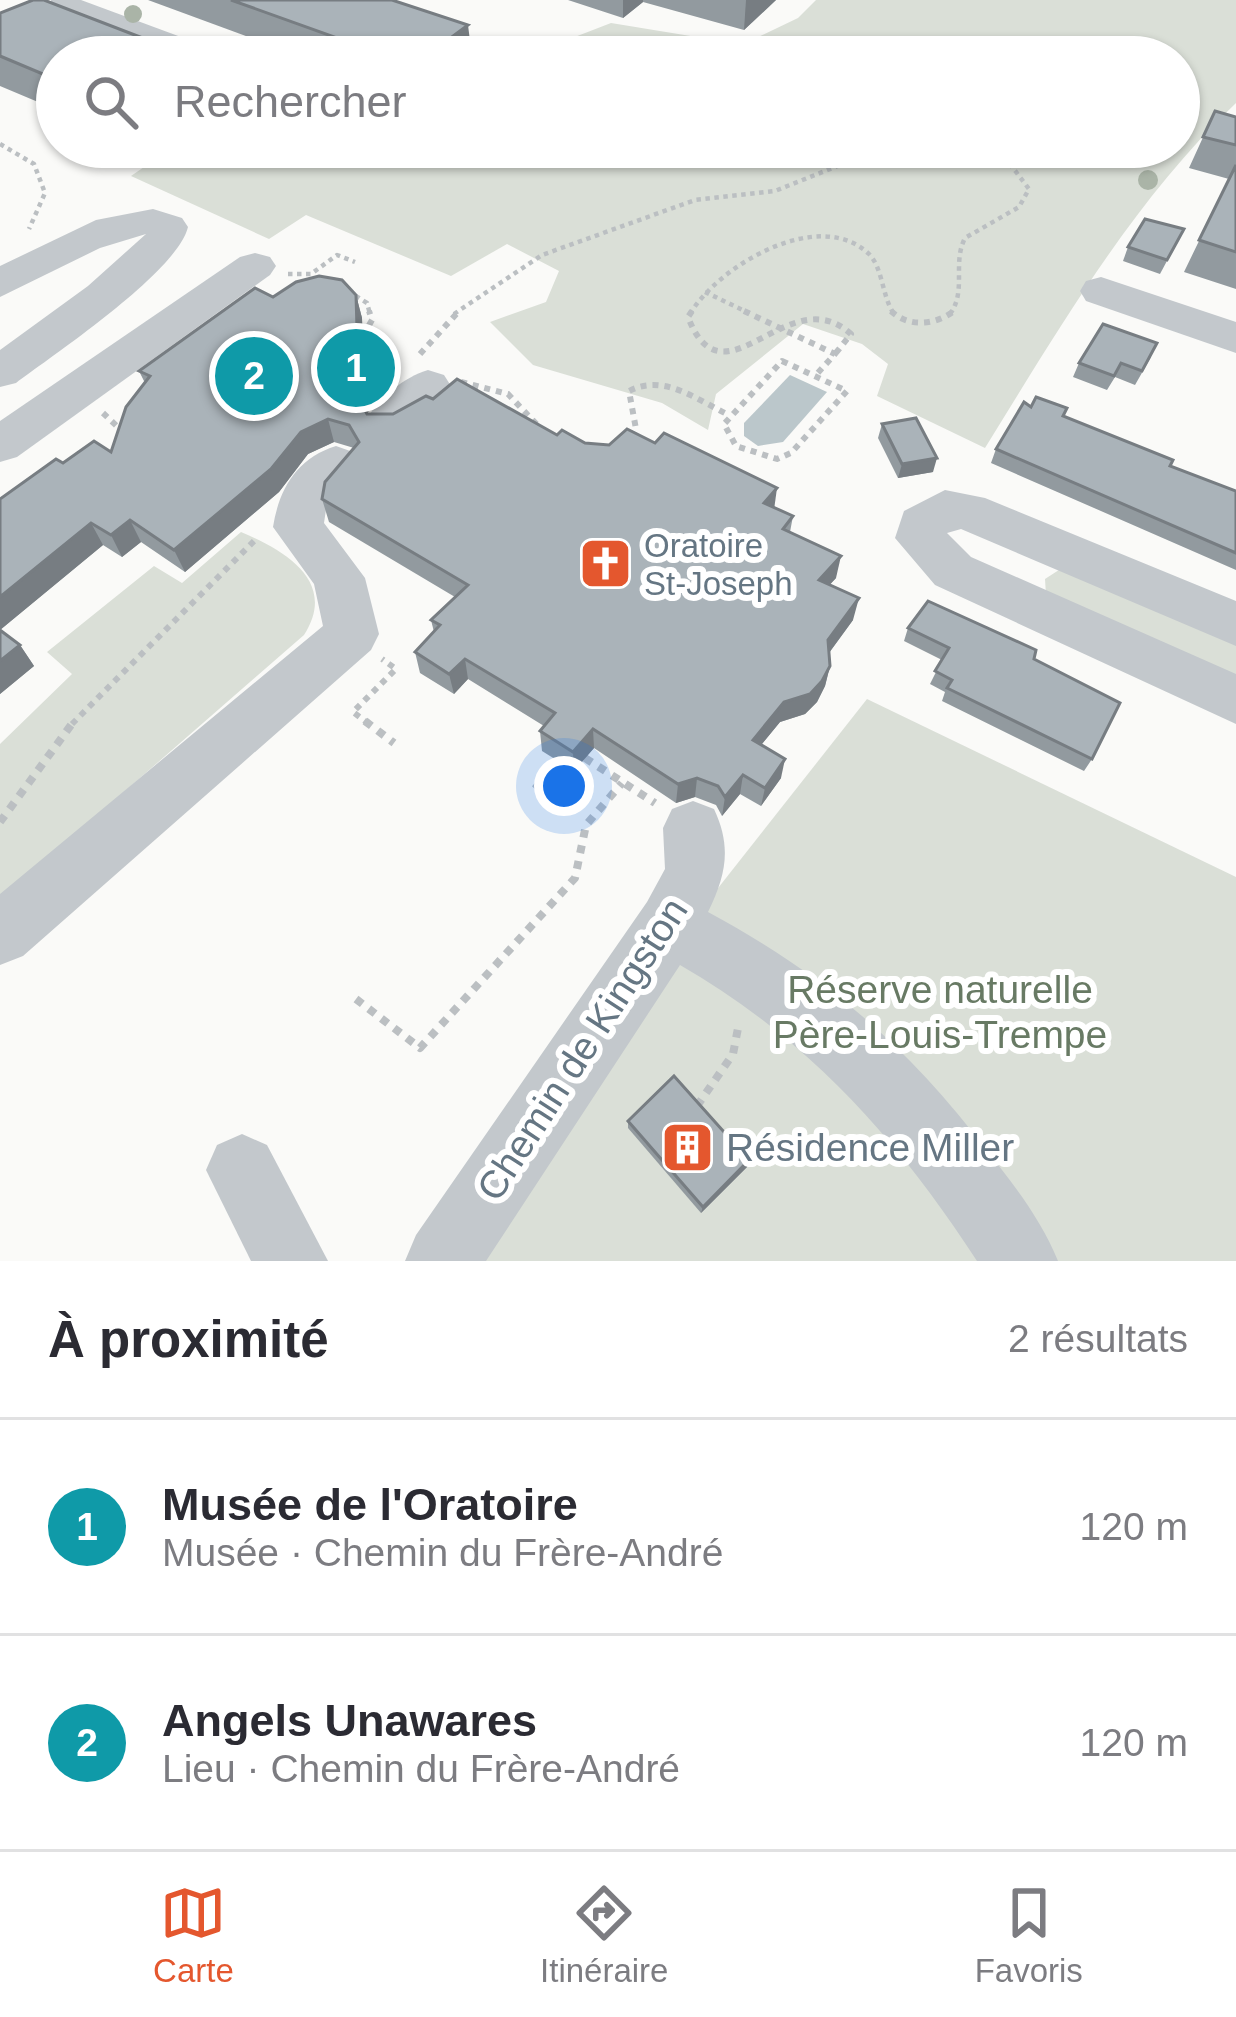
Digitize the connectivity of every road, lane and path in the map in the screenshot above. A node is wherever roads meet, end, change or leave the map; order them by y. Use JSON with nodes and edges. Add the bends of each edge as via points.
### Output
{"nodes":[{"id":1,"x":68,"y":2,"type":"edge"},
{"id":2,"x":32,"y":22,"type":"edge"},
{"id":3,"x":152,"y":36,"type":"edge"},
{"id":4,"x":0,"y":143,"type":"edge"},
{"id":5,"x":831,"y":168,"type":"edge"},
{"id":6,"x":1016,"y":168,"type":"edge"},
{"id":7,"x":21,"y":236,"type":"dead end"},
{"id":8,"x":355,"y":262,"type":"dead end"},
{"id":9,"x":255,"y":266,"type":"dead end"},
{"id":10,"x":0,"y":283,"type":"edge"},
{"id":11,"x":296,"y":288,"type":"edge"},
{"id":12,"x":337,"y":290,"type":"edge"},
{"id":13,"x":705,"y":292,"type":"junction"},
{"id":14,"x":1101,"y":292,"type":"dead end"},
{"id":15,"x":775,"y":328,"type":"junction"},
{"id":16,"x":1236,"y":338,"type":"edge"},
{"id":17,"x":346,"y":344,"type":"edge"},
{"id":18,"x":355,"y":348,"type":"junction"},
{"id":19,"x":347,"y":355,"type":"edge"},
{"id":20,"x":835,"y":355,"type":"junction"},
{"id":21,"x":0,"y":372,"type":"edge"},
{"id":22,"x":815,"y":376,"type":"junction"},
{"id":23,"x":428,"y":386,"type":"junction"},
{"id":24,"x":500,"y":388,"type":"dead end"},
{"id":25,"x":101,"y":413,"type":"dead end"},
{"id":26,"x":729,"y":415,"type":"junction"},
{"id":27,"x":389,"y":420,"type":"edge"},
{"id":28,"x":550,"y":438,"type":"edge"},
{"id":29,"x":123,"y":444,"type":"edge"},
{"id":30,"x":0,"y":445,"type":"edge"},
{"id":31,"x":616,"y":449,"type":"edge"},
{"id":32,"x":320,"y":480,"type":"joint"},
{"id":33,"x":1026,"y":533,"type":"junction"},
{"id":34,"x":994,"y":590,"type":"junction"},
{"id":35,"x":1236,"y":624,"type":"edge"},
{"id":36,"x":363,"y":647,"type":"dead end"},
{"id":37,"x":1236,"y":700,"type":"edge"},
{"id":38,"x":394,"y":742,"type":"dead end"},
{"id":39,"x":585,"y":758,"type":"edge"},
{"id":40,"x":559,"y":762,"type":"edge"},
{"id":41,"x":535,"y":789,"type":"dead end"},
{"id":42,"x":0,"y":823,"type":"edge"},
{"id":43,"x":693,"y":828,"type":"dead end"},
{"id":44,"x":670,"y":924,"type":"junction"},
{"id":45,"x":0,"y":934,"type":"edge"},
{"id":46,"x":770,"y":982,"type":"junction"},
{"id":47,"x":356,"y":999,"type":"dead end"},
{"id":48,"x":695,"y":1109,"type":"edge"},
{"id":49,"x":242,"y":1170,"type":"dead end"},
{"id":50,"x":291,"y":1261,"type":"edge"},
{"id":51,"x":442,"y":1261,"type":"edge"},
{"id":52,"x":1021,"y":1261,"type":"edge"}],
"edges":[{"from":1,"to":2,"type":"street"},
{"from":1,"to":3,"type":"street"},
{"from":4,"to":7,"type":"path","via":[[34,164],[45,193]]},
{"from":5,"to":23,"type":"path","via":[[775,190],[695,200],[526,263],[451,316],[419,351]]},
{"from":6,"to":13,"type":"path","via":[[1029,189],[1019,206],[961,241],[962,290],[945,316],[915,323],[896,317],[872,257],[841,238],[757,253]]},
{"from":8,"to":11,"type":"path","via":[[338,255],[311,274],[295,269],[281,280]]},
{"from":9,"to":30,"type":"street"},
{"from":10,"to":21,"type":"street","via":[[132,219],[167,227],[166,238],[103,296]]},
{"from":12,"to":18,"type":"path","via":[[359,296],[370,311],[370,329]]},
{"from":13,"to":15,"type":"path"},
{"from":13,"to":15,"type":"path","via":[[688,317],[713,348],[751,347]]},
{"from":14,"to":16,"type":"street"},
{"from":15,"to":20,"type":"path"},
{"from":15,"to":20,"type":"path","via":[[821,316],[846,328],[848,341]]},
{"from":17,"to":18,"type":"path"},
{"from":18,"to":19,"type":"path"},
{"from":18,"to":23,"type":"path"},
{"from":20,"to":22,"type":"path"},
{"from":22,"to":26,"type":"path","via":[[782,361]]},
{"from":22,"to":26,"type":"path","via":[[847,391],[785,457],[736,446],[725,430]]},
{"from":23,"to":27,"type":"street"},
{"from":24,"to":28,"type":"path"},
{"from":25,"to":29,"type":"path","via":[[122,426]]},
{"from":26,"to":31,"type":"path","via":[[680,390],[635,386],[628,400],[636,430]]},
{"from":32,"to":42,"type":"path","via":[[74,722]]},
{"from":32,"to":45,"type":"street","via":[[298,527],[339,578],[352,634]]},
{"from":33,"to":34,"type":"street"},
{"from":33,"to":34,"type":"street","via":[[945,509],[922,525],[930,553]]},
{"from":33,"to":35,"type":"street"},
{"from":34,"to":37,"type":"street"},
{"from":36,"to":38,"type":"path","via":[[396,669],[353,712]]},
{"from":39,"to":47,"type":"path","via":[[622,782],[575,842],[575,878],[420,1048]]},
{"from":40,"to":41,"type":"path"},
{"from":43,"to":44,"type":"street","name":"Chemin de Kingston","via":[[696,872]]},
{"from":44,"to":46,"type":"street"},
{"from":44,"to":51,"type":"street","name":"Chemin de Kingston"},
{"from":46,"to":48,"type":"path","via":[[739,1022],[733,1054]]},
{"from":46,"to":52,"type":"street","via":[[915,1112]]},
{"from":49,"to":50,"type":"street"}]}
